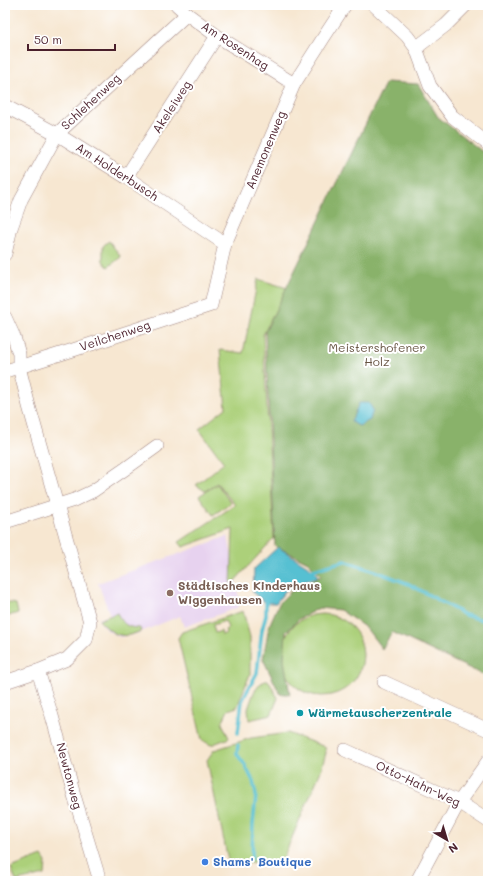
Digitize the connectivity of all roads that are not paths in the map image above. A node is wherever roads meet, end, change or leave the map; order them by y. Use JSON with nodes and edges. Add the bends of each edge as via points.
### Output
{"nodes":[{"id":1,"x":177,"y":5,"type":"edge"},
{"id":2,"x":346,"y":5,"type":"edge"},
{"id":3,"x":374,"y":5,"type":"edge"},
{"id":4,"x":466,"y":5,"type":"edge"},
{"id":5,"x":187,"y":14,"type":"junction"},
{"id":6,"x":217,"y":36,"type":"junction"},
{"id":7,"x":416,"y":48,"type":"junction"},
{"id":8,"x":294,"y":84,"type":"junction"},
{"id":9,"x":5,"y":106,"type":"edge"},
{"id":10,"x":57,"y":134,"type":"junction"},
{"id":11,"x":488,"y":144,"type":"edge"},
{"id":12,"x":126,"y":177,"type":"junction"},
{"id":13,"x":225,"y":244,"type":"junction"},
{"id":14,"x":5,"y":254,"type":"edge"},
{"id":15,"x":211,"y":305,"type":"joint"},
{"id":16,"x":5,"y":317,"type":"edge"},
{"id":17,"x":19,"y":367,"type":"junction"},
{"id":18,"x":5,"y":371,"type":"edge"},
{"id":19,"x":157,"y":446,"type":"dead end"},
{"id":20,"x":57,"y":506,"type":"junction"},
{"id":21,"x":5,"y":522,"type":"edge"},
{"id":22,"x":38,"y":671,"type":"junction"},
{"id":23,"x":5,"y":682,"type":"edge"},
{"id":24,"x":384,"y":682,"type":"dead end"},
{"id":25,"x":488,"y":730,"type":"edge"},
{"id":26,"x":345,"y":750,"type":"dead end"},
{"id":27,"x":488,"y":761,"type":"edge"},
{"id":28,"x":459,"y":802,"type":"junction"},
{"id":29,"x":488,"y":821,"type":"edge"},
{"id":30,"x":100,"y":881,"type":"edge"},
{"id":31,"x":416,"y":881,"type":"edge"}],
"edges":[{"from":1,"to":5,"type":"street","name":"Am Rosenhag"},
{"from":2,"to":8,"type":"street","name":"Anemonenweg"},
{"from":3,"to":7,"type":"street"},
{"from":4,"to":7,"type":"street","via":[[446,25]]},
{"from":5,"to":6,"type":"street","name":"Am Rosenhag"},
{"from":5,"to":10,"type":"street","name":"Schlehenweg"},
{"from":6,"to":8,"type":"street","name":"Am Rosenhag"},
{"from":6,"to":12,"type":"street","name":"Akeleiweg"},
{"from":7,"to":11,"type":"street","via":[[430,86],[452,116]]},
{"from":8,"to":13,"type":"street","name":"Anemonenweg"},
{"from":9,"to":10,"type":"street","name":"Am Holderbusch"},
{"from":10,"to":12,"type":"street","name":"Am Holderbusch"},
{"from":10,"to":14,"type":"street","name":"Schlehenweg","via":[[21,200]]},
{"from":12,"to":13,"type":"street","name":"Am Holderbusch"},
{"from":13,"to":15,"type":"street","name":"Anemonenweg"},
{"from":15,"to":17,"type":"street","name":"Veilchenweg"},
{"from":16,"to":17,"type":"street","via":[[14,336],[19,354]]},
{"from":17,"to":18,"type":"street","name":"Veilchenweg"},
{"from":17,"to":20,"type":"street"},
{"from":19,"to":20,"type":"street","via":[[93,491]]},
{"from":20,"to":21,"type":"street"},
{"from":20,"to":22,"type":"street","via":[[90,622],[86,640],[67,659]]},
{"from":22,"to":23,"type":"street"},
{"from":22,"to":30,"type":"street","name":"Newtonweg"},
{"from":24,"to":25,"type":"street"},
{"from":26,"to":28,"type":"street","name":"Otto-Hahn-Weg"},
{"from":27,"to":28,"type":"street"},
{"from":28,"to":29,"type":"street","name":"Otto-Hahn-Weg"},
{"from":28,"to":31,"type":"street"}]}
